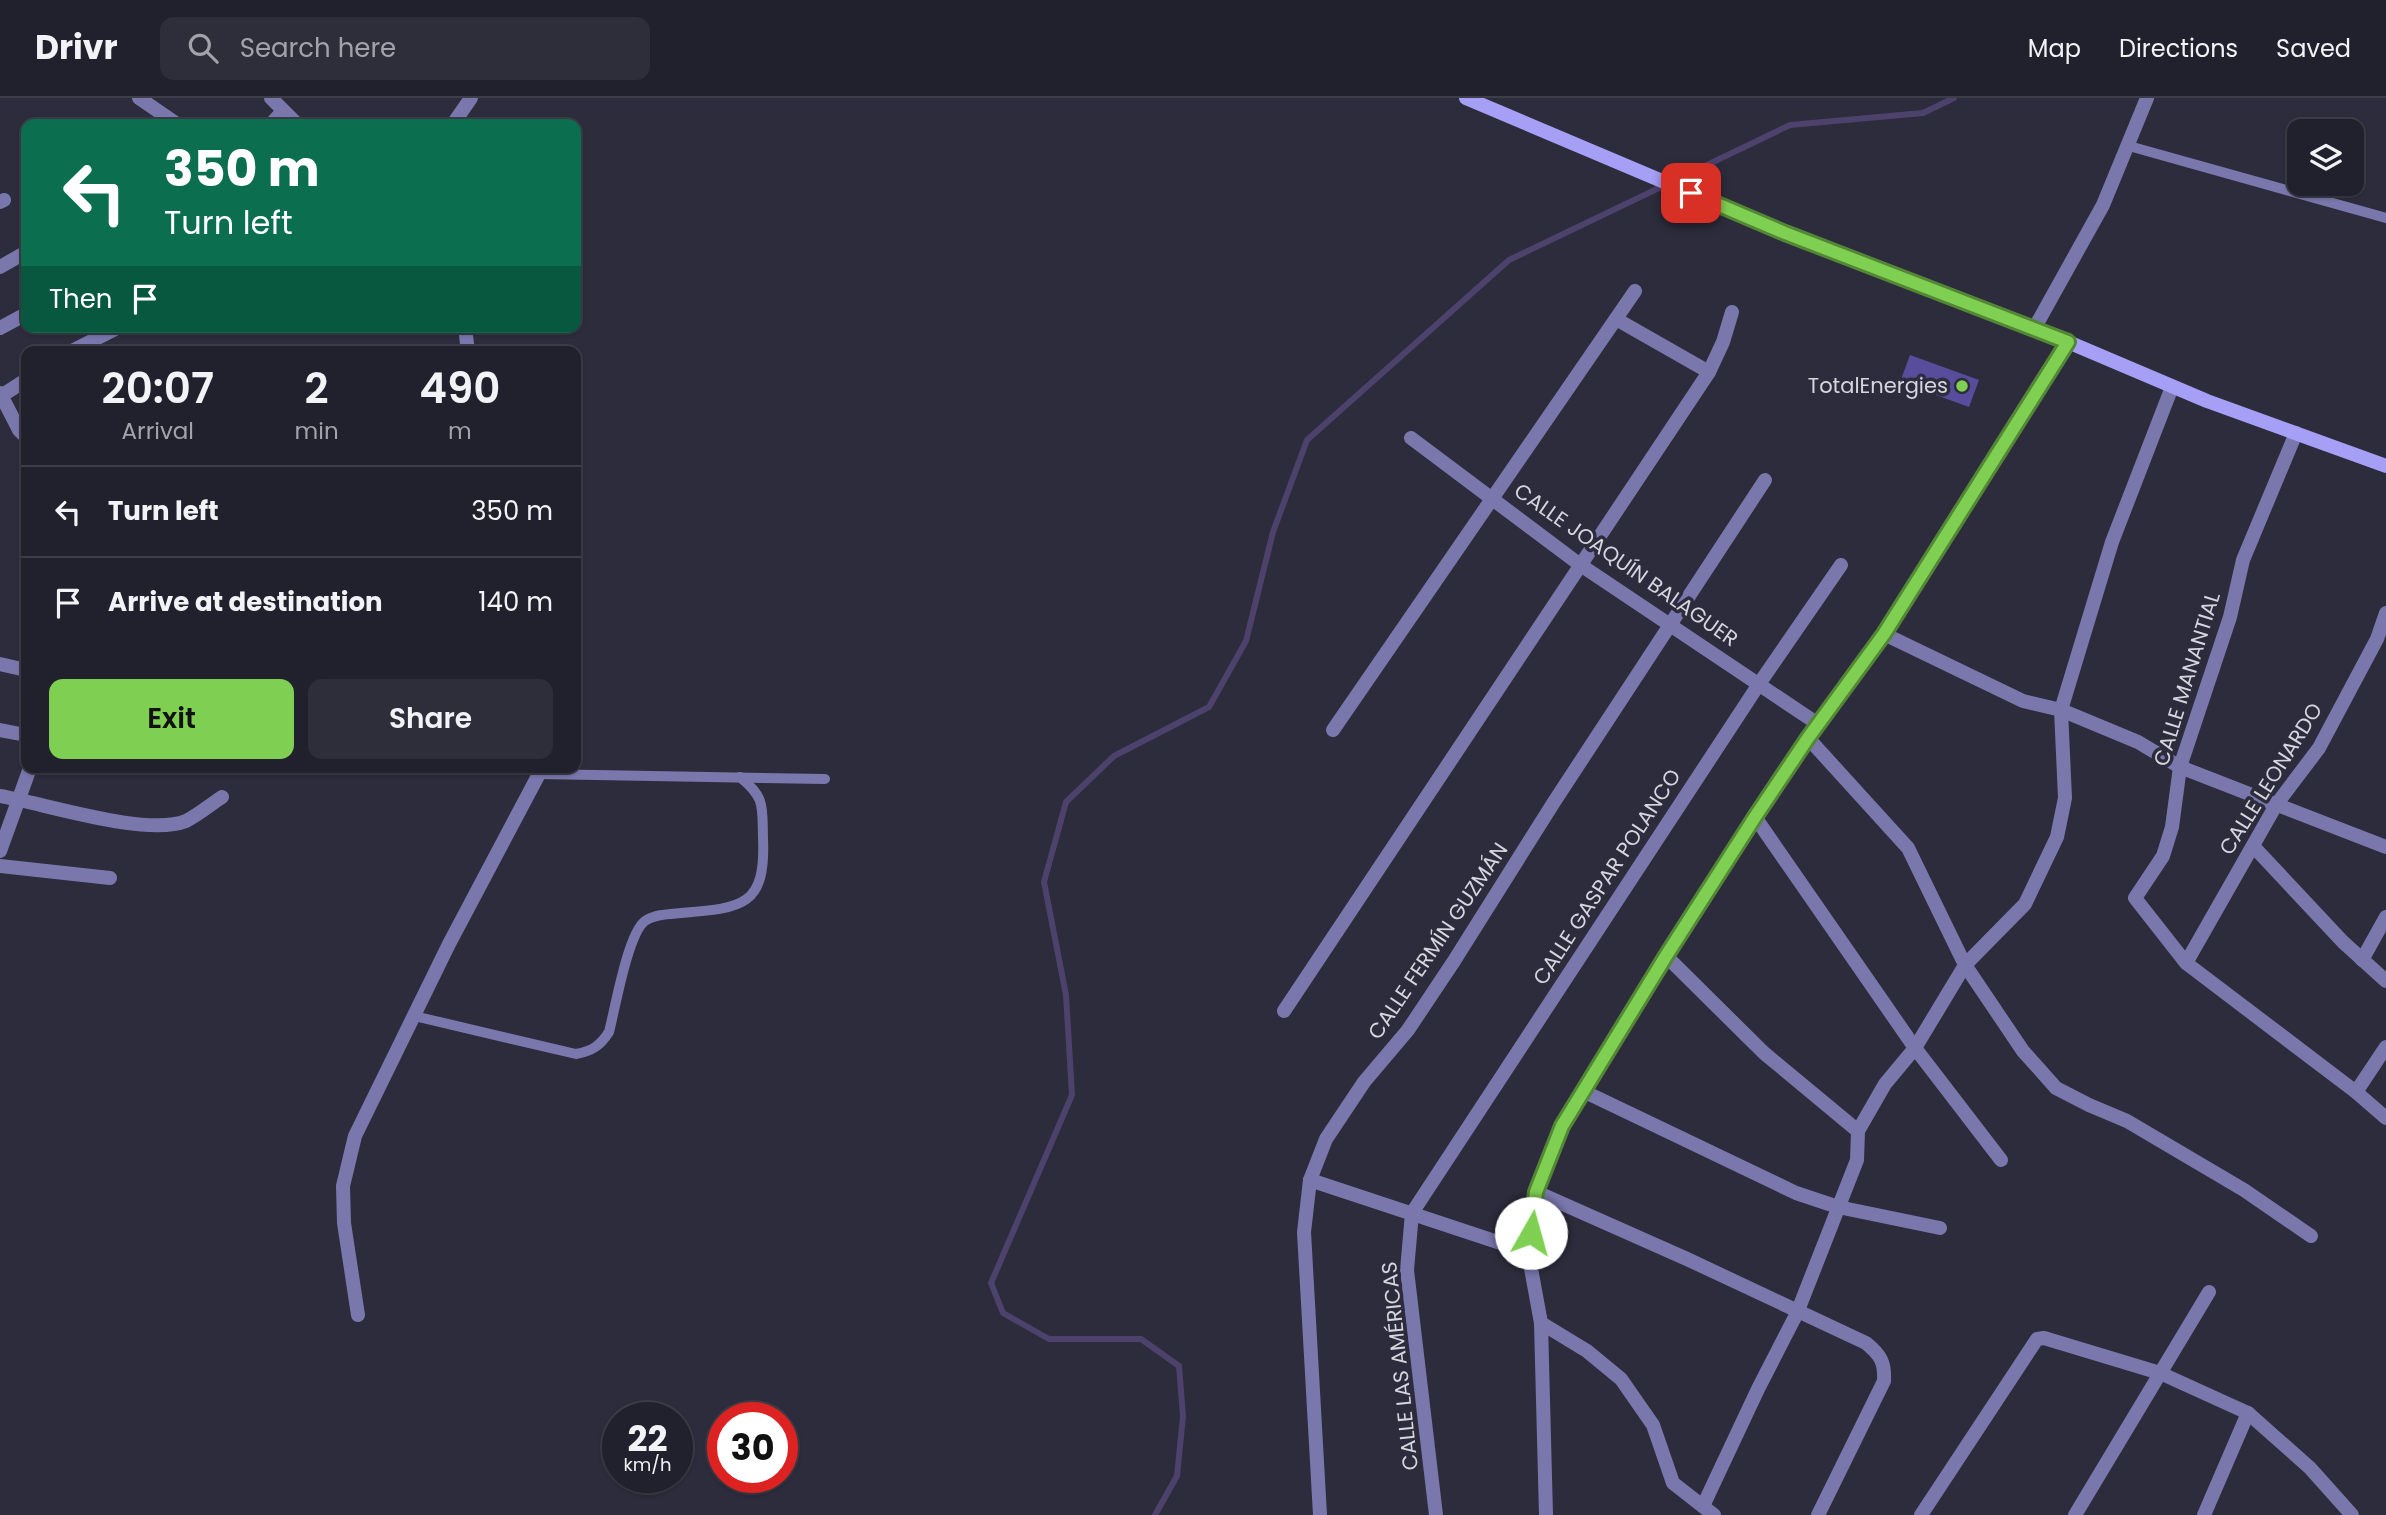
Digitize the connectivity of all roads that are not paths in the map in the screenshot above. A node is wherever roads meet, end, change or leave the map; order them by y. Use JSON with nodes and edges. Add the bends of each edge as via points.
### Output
{"nodes":[{"id":1,"x":139,"y":98,"type":"edge"},
{"id":2,"x":271,"y":98,"type":"edge"},
{"id":3,"x":471,"y":98,"type":"edge"},
{"id":4,"x":1466,"y":98,"type":"edge"},
{"id":5,"x":2147,"y":98,"type":"edge"},
{"id":6,"x":283,"y":111,"type":"junction"},
{"id":7,"x":170,"y":119,"type":"edge"},
{"id":8,"x":276,"y":119,"type":"edge"},
{"id":9,"x":292,"y":119,"type":"edge"},
{"id":10,"x":456,"y":119,"type":"edge"},
{"id":11,"x":2129,"y":146,"type":"junction"},
{"id":12,"x":2386,"y":218,"type":"edge"},
{"id":13,"x":21,"y":255,"type":"dead end"},
{"id":14,"x":0,"y":267,"type":"edge"},
{"id":15,"x":1635,"y":291,"type":"dead end"},
{"id":16,"x":1732,"y":312,"type":"dead end"},
{"id":17,"x":21,"y":317,"type":"edge"},
{"id":18,"x":1616,"y":319,"type":"junction"},
{"id":19,"x":0,"y":328,"type":"edge"},
{"id":20,"x":2034,"y":329,"type":"junction"},
{"id":21,"x":107,"y":333,"type":"edge"},
{"id":22,"x":2068,"y":342,"type":"junction"},
{"id":23,"x":82,"y":346,"type":"edge"},
{"id":24,"x":1709,"y":372,"type":"junction"},
{"id":25,"x":21,"y":383,"type":"edge"},
{"id":26,"x":2172,"y":387,"type":"junction"},
{"id":27,"x":1,"y":394,"type":"edge"},
{"id":28,"x":21,"y":432,"type":"edge"},
{"id":29,"x":2295,"y":433,"type":"junction"},
{"id":30,"x":1411,"y":438,"type":"dead end"},
{"id":31,"x":2386,"y":466,"type":"edge"},
{"id":32,"x":1765,"y":480,"type":"dead end"},
{"id":33,"x":1494,"y":498,"type":"junction"},
{"id":34,"x":1579,"y":564,"type":"junction"},
{"id":35,"x":1842,"y":565,"type":"dead end"},
{"id":36,"x":2386,"y":613,"type":"edge"},
{"id":37,"x":1671,"y":625,"type":"junction"},
{"id":38,"x":1884,"y":634,"type":"junction"},
{"id":39,"x":0,"y":664,"type":"edge"},
{"id":40,"x":21,"y":669,"type":"edge"},
{"id":41,"x":1759,"y":684,"type":"junction"},
{"id":42,"x":2061,"y":710,"type":"junction"},
{"id":43,"x":1818,"y":724,"type":"junction"},
{"id":44,"x":0,"y":730,"type":"edge"},
{"id":45,"x":1334,"y":730,"type":"dead end"},
{"id":46,"x":21,"y":734,"type":"edge"},
{"id":47,"x":1808,"y":738,"type":"junction"},
{"id":48,"x":2180,"y":767,"type":"junction"},
{"id":49,"x":581,"y":772,"type":"edge"},
{"id":50,"x":28,"y":773,"type":"edge"},
{"id":51,"x":538,"y":773,"type":"edge"},
{"id":52,"x":740,"y":777,"type":"junction"},
{"id":53,"x":825,"y":779,"type":"dead end"},
{"id":54,"x":0,"y":796,"type":"edge"},
{"id":55,"x":222,"y":797,"type":"dead end"},
{"id":56,"x":19,"y":799,"type":"junction"},
{"id":57,"x":2276,"y":805,"type":"junction"},
{"id":58,"x":1755,"y":817,"type":"junction"},
{"id":59,"x":2253,"y":845,"type":"junction"},
{"id":60,"x":2386,"y":848,"type":"edge"},
{"id":61,"x":0,"y":851,"type":"edge"},
{"id":62,"x":0,"y":866,"type":"edge"},
{"id":63,"x":110,"y":878,"type":"dead end"},
{"id":64,"x":2386,"y":917,"type":"edge"},
{"id":65,"x":1666,"y":956,"type":"junction"},
{"id":66,"x":2362,"y":960,"type":"junction"},
{"id":67,"x":2186,"y":963,"type":"junction"},
{"id":68,"x":1965,"y":965,"type":"junction"},
{"id":69,"x":2386,"y":981,"type":"edge"},
{"id":70,"x":1284,"y":1011,"type":"dead end"},
{"id":71,"x":414,"y":1016,"type":"junction"},
{"id":72,"x":2386,"y":1047,"type":"edge"},
{"id":73,"x":1915,"y":1048,"type":"junction"},
{"id":74,"x":1583,"y":1091,"type":"junction"},
{"id":75,"x":2356,"y":1092,"type":"junction"},
{"id":76,"x":2386,"y":1118,"type":"edge"},
{"id":77,"x":1858,"y":1131,"type":"junction"},
{"id":78,"x":2001,"y":1160,"type":"dead end"},
{"id":79,"x":1310,"y":1180,"type":"junction"},
{"id":80,"x":1536,"y":1192,"type":"junction"},
{"id":81,"x":1838,"y":1207,"type":"junction"},
{"id":82,"x":1412,"y":1213,"type":"junction"},
{"id":83,"x":1940,"y":1227,"type":"dead end"},
{"id":84,"x":2311,"y":1236,"type":"dead end"},
{"id":85,"x":1528,"y":1252,"type":"junction"},
{"id":86,"x":2209,"y":1292,"type":"dead end"},
{"id":87,"x":1797,"y":1312,"type":"junction"},
{"id":88,"x":358,"y":1315,"type":"dead end"},
{"id":89,"x":1541,"y":1322,"type":"junction"},
{"id":90,"x":2160,"y":1373,"type":"junction"},
{"id":91,"x":2248,"y":1413,"type":"junction"},
{"id":92,"x":1709,"y":1510,"type":"edge"},
{"id":93,"x":1320,"y":1515,"type":"edge"},
{"id":94,"x":1437,"y":1515,"type":"edge"},
{"id":95,"x":1546,"y":1515,"type":"edge"},
{"id":96,"x":1818,"y":1515,"type":"edge"},
{"id":97,"x":1921,"y":1515,"type":"edge"},
{"id":98,"x":2075,"y":1515,"type":"edge"},
{"id":99,"x":2204,"y":1515,"type":"edge"},
{"id":100,"x":2352,"y":1515,"type":"edge"}],
"edges":[{"from":1,"to":7,"type":"street"},
{"from":2,"to":6,"type":"street"},
{"from":3,"to":10,"type":"street"},
{"from":4,"to":20,"type":"main road","via":[[1785,233]]},
{"from":5,"to":11,"type":"street"},
{"from":6,"to":8,"type":"street"},
{"from":6,"to":9,"type":"street"},
{"from":11,"to":12,"type":"lane"},
{"from":11,"to":20,"type":"street","via":[[2103,205]]},
{"from":13,"to":14,"type":"street"},
{"from":15,"to":18,"type":"street"},
{"from":16,"to":24,"type":"street"},
{"from":17,"to":19,"type":"street"},
{"from":18,"to":24,"type":"street"},
{"from":18,"to":33,"type":"street"},
{"from":20,"to":22,"type":"main road"},
{"from":21,"to":23,"type":"street"},
{"from":22,"to":26,"type":"main road"},
{"from":22,"to":38,"type":"street"},
{"from":24,"to":34,"type":"street"},
{"from":25,"to":27,"type":"street"},
{"from":26,"to":29,"type":"main road"},
{"from":26,"to":42,"type":"street","via":[[2112,542]]},
{"from":27,"to":28,"type":"street"},
{"from":29,"to":31,"type":"main road"},
{"from":29,"to":48,"type":"street","name":"CALLE MANANTIAL","via":[[2243,560],[2230,617]]},
{"from":30,"to":33,"type":"street","name":"CALLE JOAQUÍN BALAGUER"},
{"from":32,"to":37,"type":"street","name":"CALLE FERMÍN GUZMÁN"},
{"from":33,"to":34,"type":"street","name":"CALLE JOAQUÍN BALAGUER"},
{"from":33,"to":45,"type":"street"},
{"from":34,"to":37,"type":"street","name":"CALLE JOAQUÍN BALAGUER"},
{"from":34,"to":70,"type":"street"},
{"from":35,"to":41,"type":"street","name":"CALLE GASPAR POLANCO"},
{"from":36,"to":57,"type":"street","name":"CALLE LEONARDO","via":[[2319,748]]},
{"from":37,"to":41,"type":"street","name":"CALLE JOAQUÍN BALAGUER"},
{"from":37,"to":79,"type":"street","name":"CALLE FERMÍN GUZMÁN","via":[[1408,1030],[1342,1112],[1325,1139]]},
{"from":38,"to":42,"type":"street","via":[[2023,701]]},
{"from":38,"to":43,"type":"street"},
{"from":39,"to":40,"type":"street"},
{"from":41,"to":43,"type":"street","name":"CALLE JOAQUÍN BALAGUER"},
{"from":41,"to":82,"type":"street","name":"CALLE GASPAR POLANCO"},
{"from":42,"to":48,"type":"street","via":[[2137,742]]},
{"from":42,"to":68,"type":"street","via":[[2065,798],[2057,836],[2025,904]]},
{"from":43,"to":47,"type":"street"},
{"from":44,"to":46,"type":"street"},
{"from":47,"to":58,"type":"street"},
{"from":47,"to":68,"type":"street","via":[[1908,848]]},
{"from":48,"to":57,"type":"street"},
{"from":48,"to":67,"type":"street","name":"CALLE MANANTIAL","via":[[2163,856],[2135,898]]},
{"from":49,"to":52,"type":"lane"},
{"from":50,"to":56,"type":"street"},
{"from":51,"to":71,"type":"street"},
{"from":52,"to":53,"type":"lane"},
{"from":52,"to":71,"type":"lane","via":[[756,790],[762,807],[765,868],[758,888],[743,903],[645,921],[634,935],[609,1032],[592,1051],[576,1054]]},
{"from":54,"to":56,"type":"street"},
{"from":55,"to":56,"type":"street","via":[[187,820],[166,826],[138,825]]},
{"from":56,"to":61,"type":"street"},
{"from":57,"to":59,"type":"street","name":"CALLE LEONARDO"},
{"from":57,"to":60,"type":"street"},
{"from":58,"to":65,"type":"street"},
{"from":58,"to":73,"type":"street"},
{"from":59,"to":66,"type":"street"},
{"from":59,"to":67,"type":"street","name":"CALLE LEONARDO"},
{"from":62,"to":63,"type":"street"},
{"from":64,"to":66,"type":"street"},
{"from":65,"to":74,"type":"street"},
{"from":65,"to":77,"type":"street","via":[[1764,1053]]},
{"from":66,"to":69,"type":"street"},
{"from":67,"to":75,"type":"street"},
{"from":68,"to":73,"type":"street"},
{"from":68,"to":84,"type":"street","via":[[2023,1051],[2056,1088],[2127,1121],[2244,1189]]},
{"from":71,"to":88,"type":"street","via":[[355,1136],[343,1186]]},
{"from":72,"to":75,"type":"street"},
{"from":73,"to":77,"type":"street","via":[[1885,1084]]},
{"from":73,"to":78,"type":"street"},
{"from":74,"to":80,"type":"street","via":[[1562,1126]]},
{"from":74,"to":81,"type":"street","via":[[1796,1193]]},
{"from":75,"to":76,"type":"street"},
{"from":77,"to":81,"type":"street","via":[[1857,1160]]},
{"from":79,"to":82,"type":"street"},
{"from":79,"to":93,"type":"street","name":"CALLE FERMÍN GUZMÁN","via":[[1304,1232]]},
{"from":80,"to":85,"type":"street"},
{"from":80,"to":87,"type":"street"},
{"from":81,"to":83,"type":"street"},
{"from":81,"to":87,"type":"street"},
{"from":82,"to":85,"type":"street"},
{"from":82,"to":94,"type":"street","name":"CALLE LAS AMÉRICAS","via":[[1407,1270]]},
{"from":85,"to":89,"type":"street"},
{"from":86,"to":90,"type":"street"},
{"from":87,"to":92,"type":"street"},
{"from":87,"to":96,"type":"street","via":[[1866,1343],[1879,1353],[1885,1366],[1884,1381]]},
{"from":89,"to":92,"type":"street","via":[[1621,1379],[1653,1425],[1673,1483]]},
{"from":89,"to":95,"type":"street"},
{"from":90,"to":91,"type":"street"},
{"from":90,"to":97,"type":"street","via":[[2037,1339]]},
{"from":90,"to":98,"type":"street"},
{"from":91,"to":99,"type":"street"},
{"from":91,"to":100,"type":"street","via":[[2310,1468]]}]}
